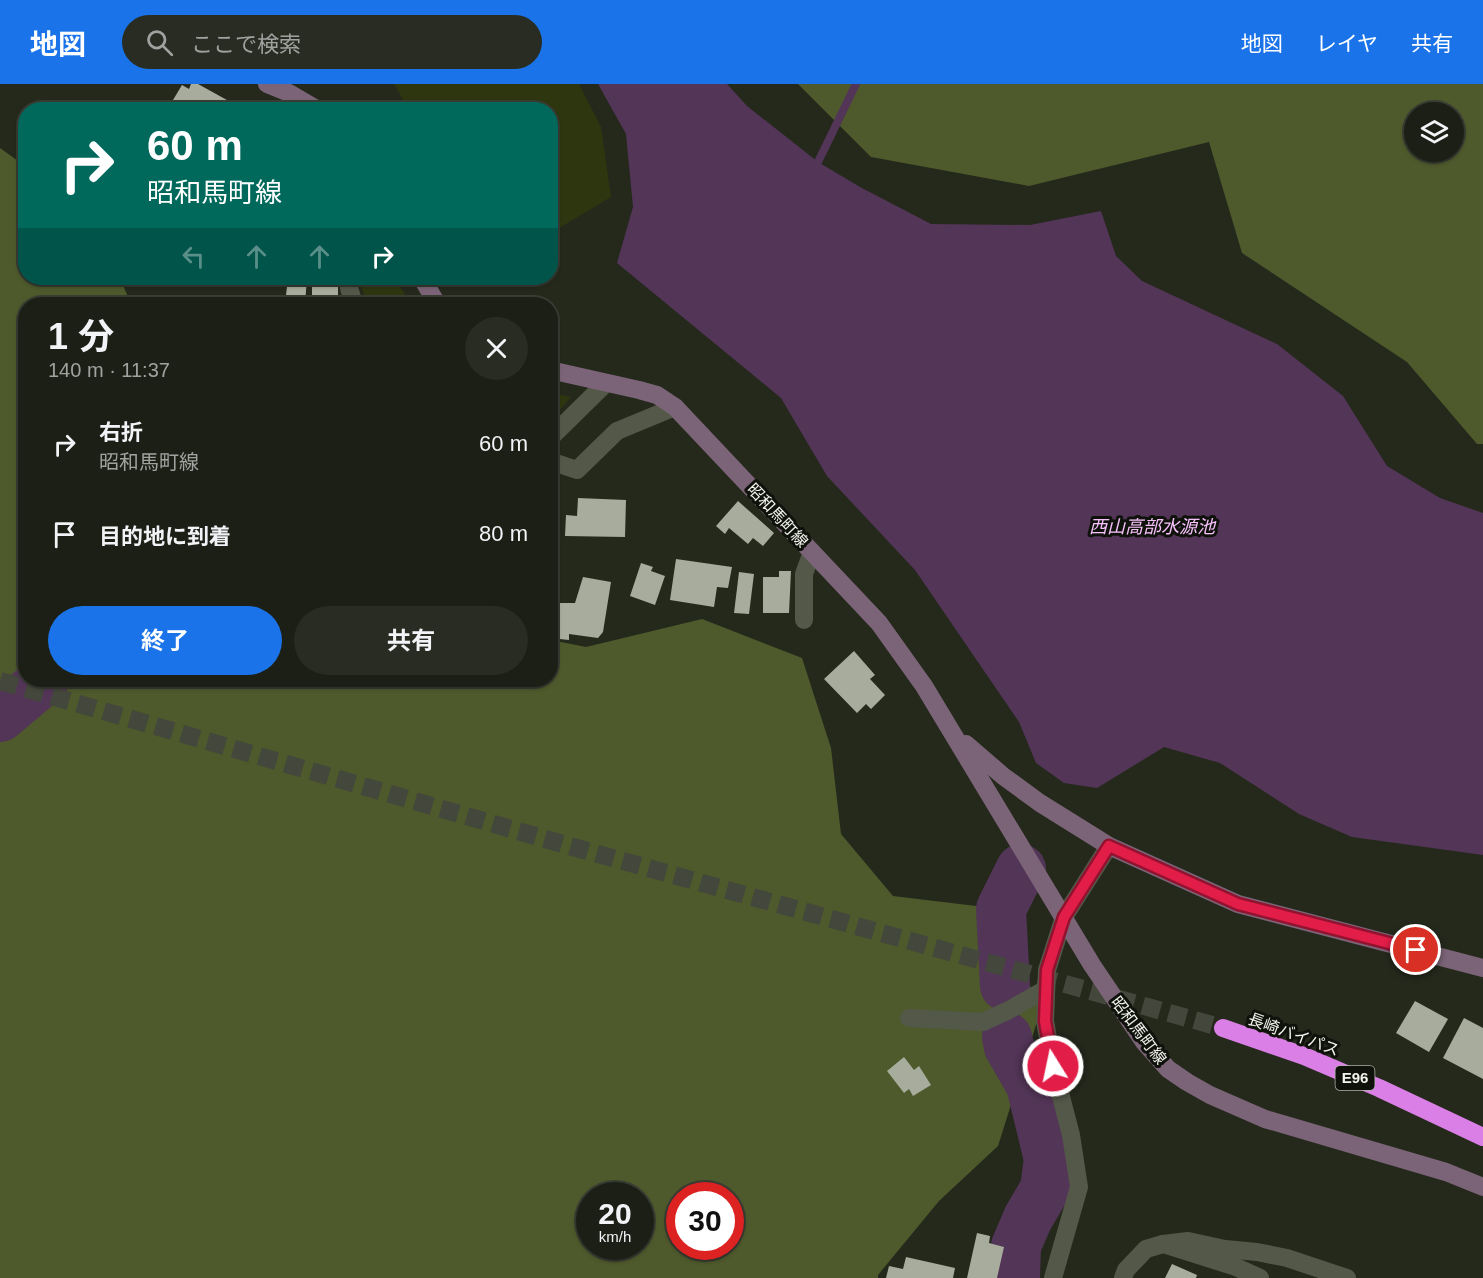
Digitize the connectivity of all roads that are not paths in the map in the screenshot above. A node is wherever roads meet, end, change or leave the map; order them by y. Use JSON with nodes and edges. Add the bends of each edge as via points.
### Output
{"nodes":[{"id":1,"x":267,"y":84,"type":"edge"},
{"id":2,"x":304,"y":102,"type":"edge"},
{"id":3,"x":558,"y":372,"type":"edge"},
{"id":4,"x":606,"y":382,"type":"junction"},
{"id":5,"x":675,"y":407,"type":"junction"},
{"id":6,"x":558,"y":430,"type":"edge"},
{"id":7,"x":558,"y":464,"type":"edge"},
{"id":8,"x":812,"y":552,"type":"junction"},
{"id":9,"x":804,"y":620,"type":"dead end"},
{"id":10,"x":954,"y":733,"type":"junction"},
{"id":11,"x":1109,"y":846,"type":"junction"},
{"id":12,"x":1064,"y":917,"type":"junction"},
{"id":13,"x":1483,"y":968,"type":"edge"},
{"id":14,"x":1046,"y":989,"type":"junction"},
{"id":15,"x":909,"y":1018,"type":"dead end"},
{"id":16,"x":1222,"y":1028,"type":"tunnel mouth"},
{"id":17,"x":1483,"y":1137,"type":"edge"},
{"id":18,"x":1483,"y":1187,"type":"edge"},
{"id":19,"x":1163,"y":1244,"type":"junction"},
{"id":20,"x":1053,"y":1278,"type":"edge"},
{"id":21,"x":1122,"y":1278,"type":"edge"},
{"id":22,"x":1260,"y":1278,"type":"edge"},
{"id":23,"x":1347,"y":1278,"type":"edge"}],
"edges":[{"from":1,"to":2,"type":"main road"},
{"from":3,"to":4,"type":"main road","name":"昭和馬町線"},
{"from":4,"to":5,"type":"main road","name":"昭和馬町線","via":[[657,395]]},
{"from":4,"to":6,"type":"street"},
{"from":5,"to":7,"type":"street","via":[[617,431],[578,470]]},
{"from":5,"to":8,"type":"main road","name":"昭和馬町線"},
{"from":8,"to":9,"type":"street","via":[[804,574]]},
{"from":8,"to":10,"type":"main road","name":"昭和馬町線","via":[[879,623]]},
{"from":10,"to":11,"type":"main road","name":"昭和馬町線","via":[[1040,803]]},
{"from":10,"to":12,"type":"main road","name":"昭和馬町線"},
{"from":11,"to":12,"type":"street"},
{"from":11,"to":13,"type":"main road","name":"昭和馬町線","via":[[1238,904]]},
{"from":12,"to":14,"type":"street","via":[[1047,970]]},
{"from":12,"to":18,"type":"main road","name":"昭和馬町線","via":[[1144,1042],[1168,1069],[1187,1082],[1265,1119],[1446,1172]]},
{"from":14,"to":15,"type":"street","via":[[983,1022]]},
{"from":14,"to":20,"type":"street","via":[[1045,1021],[1079,1187]]},
{"from":16,"to":17,"type":"highway","name":"長崎バイパス","number":"E96","via":[[1304,1056]]},
{"from":19,"to":21,"type":"street","via":[[1146,1249]]},
{"from":19,"to":22,"type":"street"},
{"from":19,"to":23,"type":"street","via":[[1188,1241],[1257,1252]]}]}
